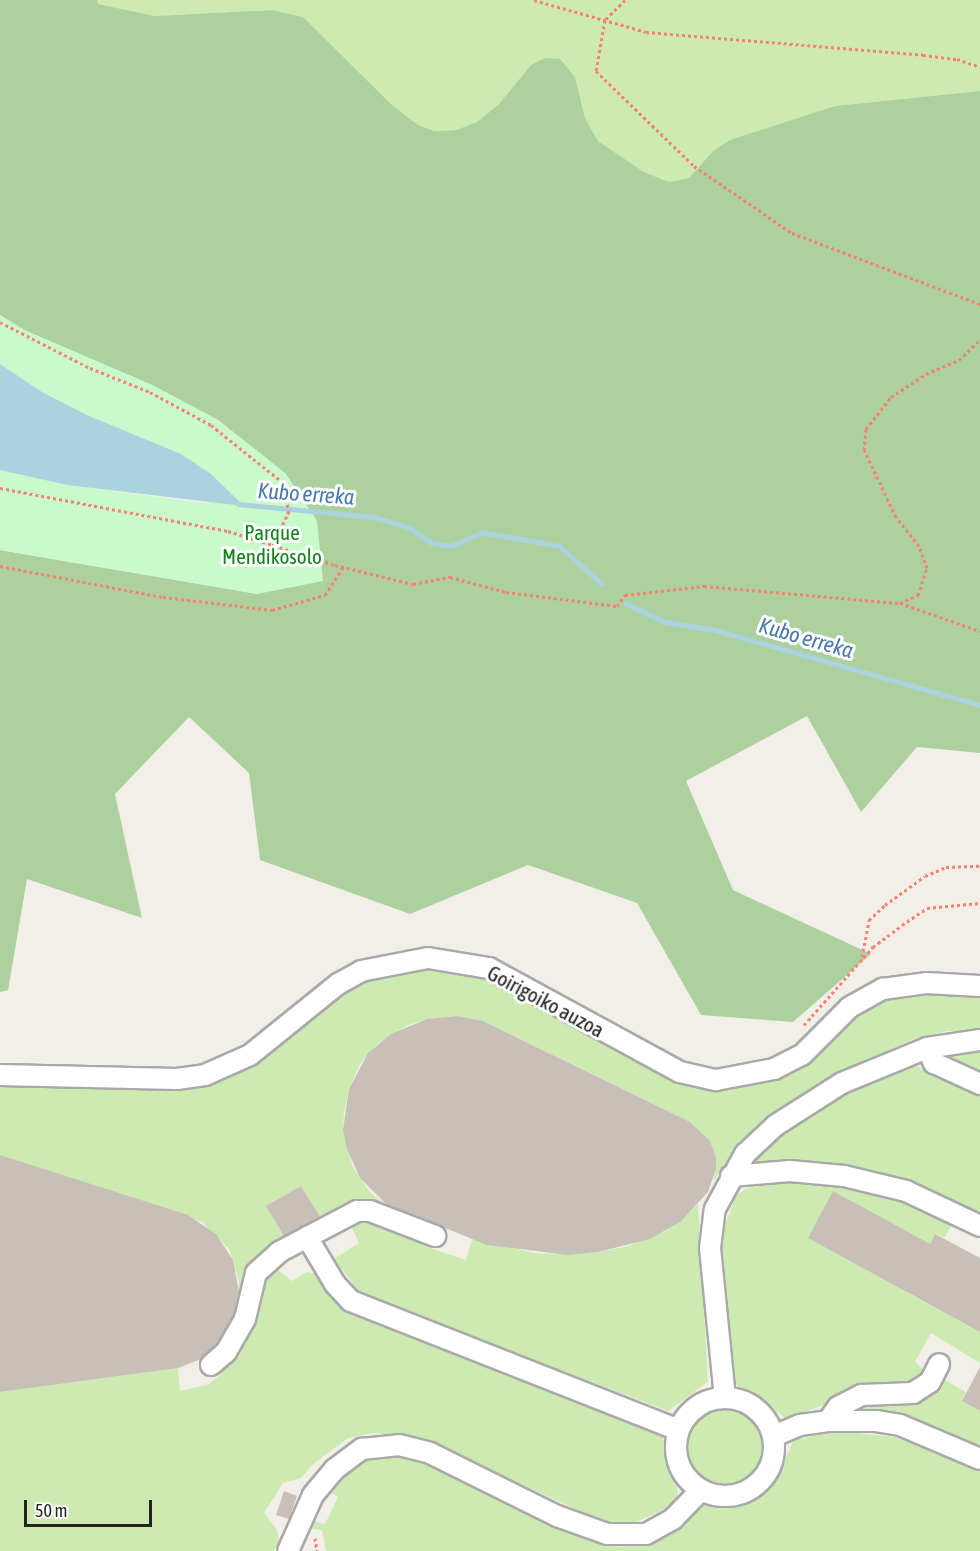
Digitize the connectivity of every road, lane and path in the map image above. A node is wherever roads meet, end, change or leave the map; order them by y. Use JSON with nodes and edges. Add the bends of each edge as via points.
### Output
{"nodes":[{"id":1,"x":534,"y":0,"type":"edge"},
{"id":2,"x":625,"y":0,"type":"edge"},
{"id":3,"x":605,"y":20,"type":"junction"},
{"id":4,"x":980,"y":67,"type":"edge"},
{"id":5,"x":980,"y":304,"type":"edge"},
{"id":6,"x":0,"y":322,"type":"edge"},
{"id":7,"x":980,"y":340,"type":"edge"},
{"id":8,"x":0,"y":488,"type":"edge"},
{"id":9,"x":273,"y":545,"type":"junction"},
{"id":10,"x":0,"y":566,"type":"edge"},
{"id":11,"x":343,"y":567,"type":"junction"},
{"id":12,"x":900,"y":603,"type":"junction"},
{"id":13,"x":980,"y":631,"type":"edge"},
{"id":14,"x":980,"y":866,"type":"edge"},
{"id":15,"x":980,"y":903,"type":"edge"},
{"id":16,"x":862,"y":958,"type":"junction"},
{"id":17,"x":980,"y":986,"type":"edge"},
{"id":18,"x":800,"y":1029,"type":"dead end"},
{"id":19,"x":980,"y":1040,"type":"edge"},
{"id":20,"x":927,"y":1048,"type":"junction"},
{"id":21,"x":0,"y":1075,"type":"edge"},
{"id":22,"x":980,"y":1084,"type":"edge"},
{"id":23,"x":731,"y":1176,"type":"junction"},
{"id":24,"x":980,"y":1226,"type":"edge"},
{"id":25,"x":435,"y":1236,"type":"dead end"},
{"id":26,"x":307,"y":1237,"type":"junction"},
{"id":27,"x":939,"y":1364,"type":"dead end"},
{"id":28,"x":211,"y":1365,"type":"dead end"},
{"id":29,"x":725,"y":1398,"type":"junction"},
{"id":30,"x":828,"y":1421,"type":"junction"},
{"id":31,"x":679,"y":1430,"type":"junction"},
{"id":32,"x":774,"y":1436,"type":"junction"},
{"id":33,"x":980,"y":1459,"type":"edge"},
{"id":34,"x":701,"y":1490,"type":"junction"},
{"id":35,"x":303,"y":1545,"type":"edge"}],
"edges":[{"from":1,"to":3,"type":"path"},
{"from":2,"to":3,"type":"path"},
{"from":3,"to":4,"type":"path","via":[[646,32],[923,55],[957,59]]},
{"from":3,"to":5,"type":"path","via":[[596,71],[663,138],[725,190],[792,233]]},
{"from":6,"to":9,"type":"path","via":[[211,425],[281,481],[289,511]]},
{"from":7,"to":12,"type":"path","via":[[959,360],[926,374],[891,397],[866,429],[864,450],[896,517],[919,546],[927,568],[918,595]]},
{"from":8,"to":9,"type":"path","via":[[228,531]]},
{"from":9,"to":11,"type":"path"},
{"from":10,"to":11,"type":"path","via":[[163,597],[272,610],[325,595]]},
{"from":11,"to":12,"type":"path","via":[[413,584],[450,576],[506,592],[617,606],[625,595],[704,586]]},
{"from":12,"to":13,"type":"path"},
{"from":14,"to":16,"type":"path","via":[[946,867],[885,905],[869,920]]},
{"from":15,"to":16,"type":"path","via":[[927,908]]},
{"from":16,"to":18,"type":"path"},
{"from":17,"to":21,"type":"street","name":"Goirigoiko auzoa","via":[[926,983],[883,988],[850,1007],[802,1055],[774,1069],[716,1080],[680,1072],[489,968],[428,958],[361,971],[338,984],[250,1055],[205,1075],[177,1079]]},
{"from":19,"to":20,"type":"street"},
{"from":20,"to":22,"type":"street","via":[[934,1063]]},
{"from":20,"to":23,"type":"street","via":[[842,1083],[776,1125],[745,1154]]},
{"from":23,"to":24,"type":"street","via":[[789,1171],[844,1176],[906,1191]]},
{"from":23,"to":29,"type":"street","via":[[715,1209],[710,1248]]},
{"from":25,"to":26,"type":"street","via":[[370,1211],[357,1211]]},
{"from":26,"to":28,"type":"street","via":[[279,1252],[256,1273],[245,1319],[226,1352]]},
{"from":26,"to":31,"type":"street","via":[[335,1284],[351,1301]]},
{"from":27,"to":30,"type":"street","via":[[930,1382],[914,1393],[862,1395],[838,1407]]},
{"from":29,"to":31,"type":"street","via":[[697,1407]]},
{"from":29,"to":32,"type":"street","via":[[756,1408]]},
{"from":30,"to":32,"type":"street","via":[[800,1425]]},
{"from":30,"to":33,"type":"street","via":[[900,1425]]},
{"from":31,"to":34,"type":"street","via":[[677,1450],[682,1470]]},
{"from":32,"to":34,"type":"street","via":[[771,1467],[761,1481],[733,1496]]},
{"from":34,"to":35,"type":"street","via":[[673,1519],[646,1534],[607,1534],[557,1516],[430,1453],[399,1445],[362,1449],[335,1469],[313,1495]]}]}
